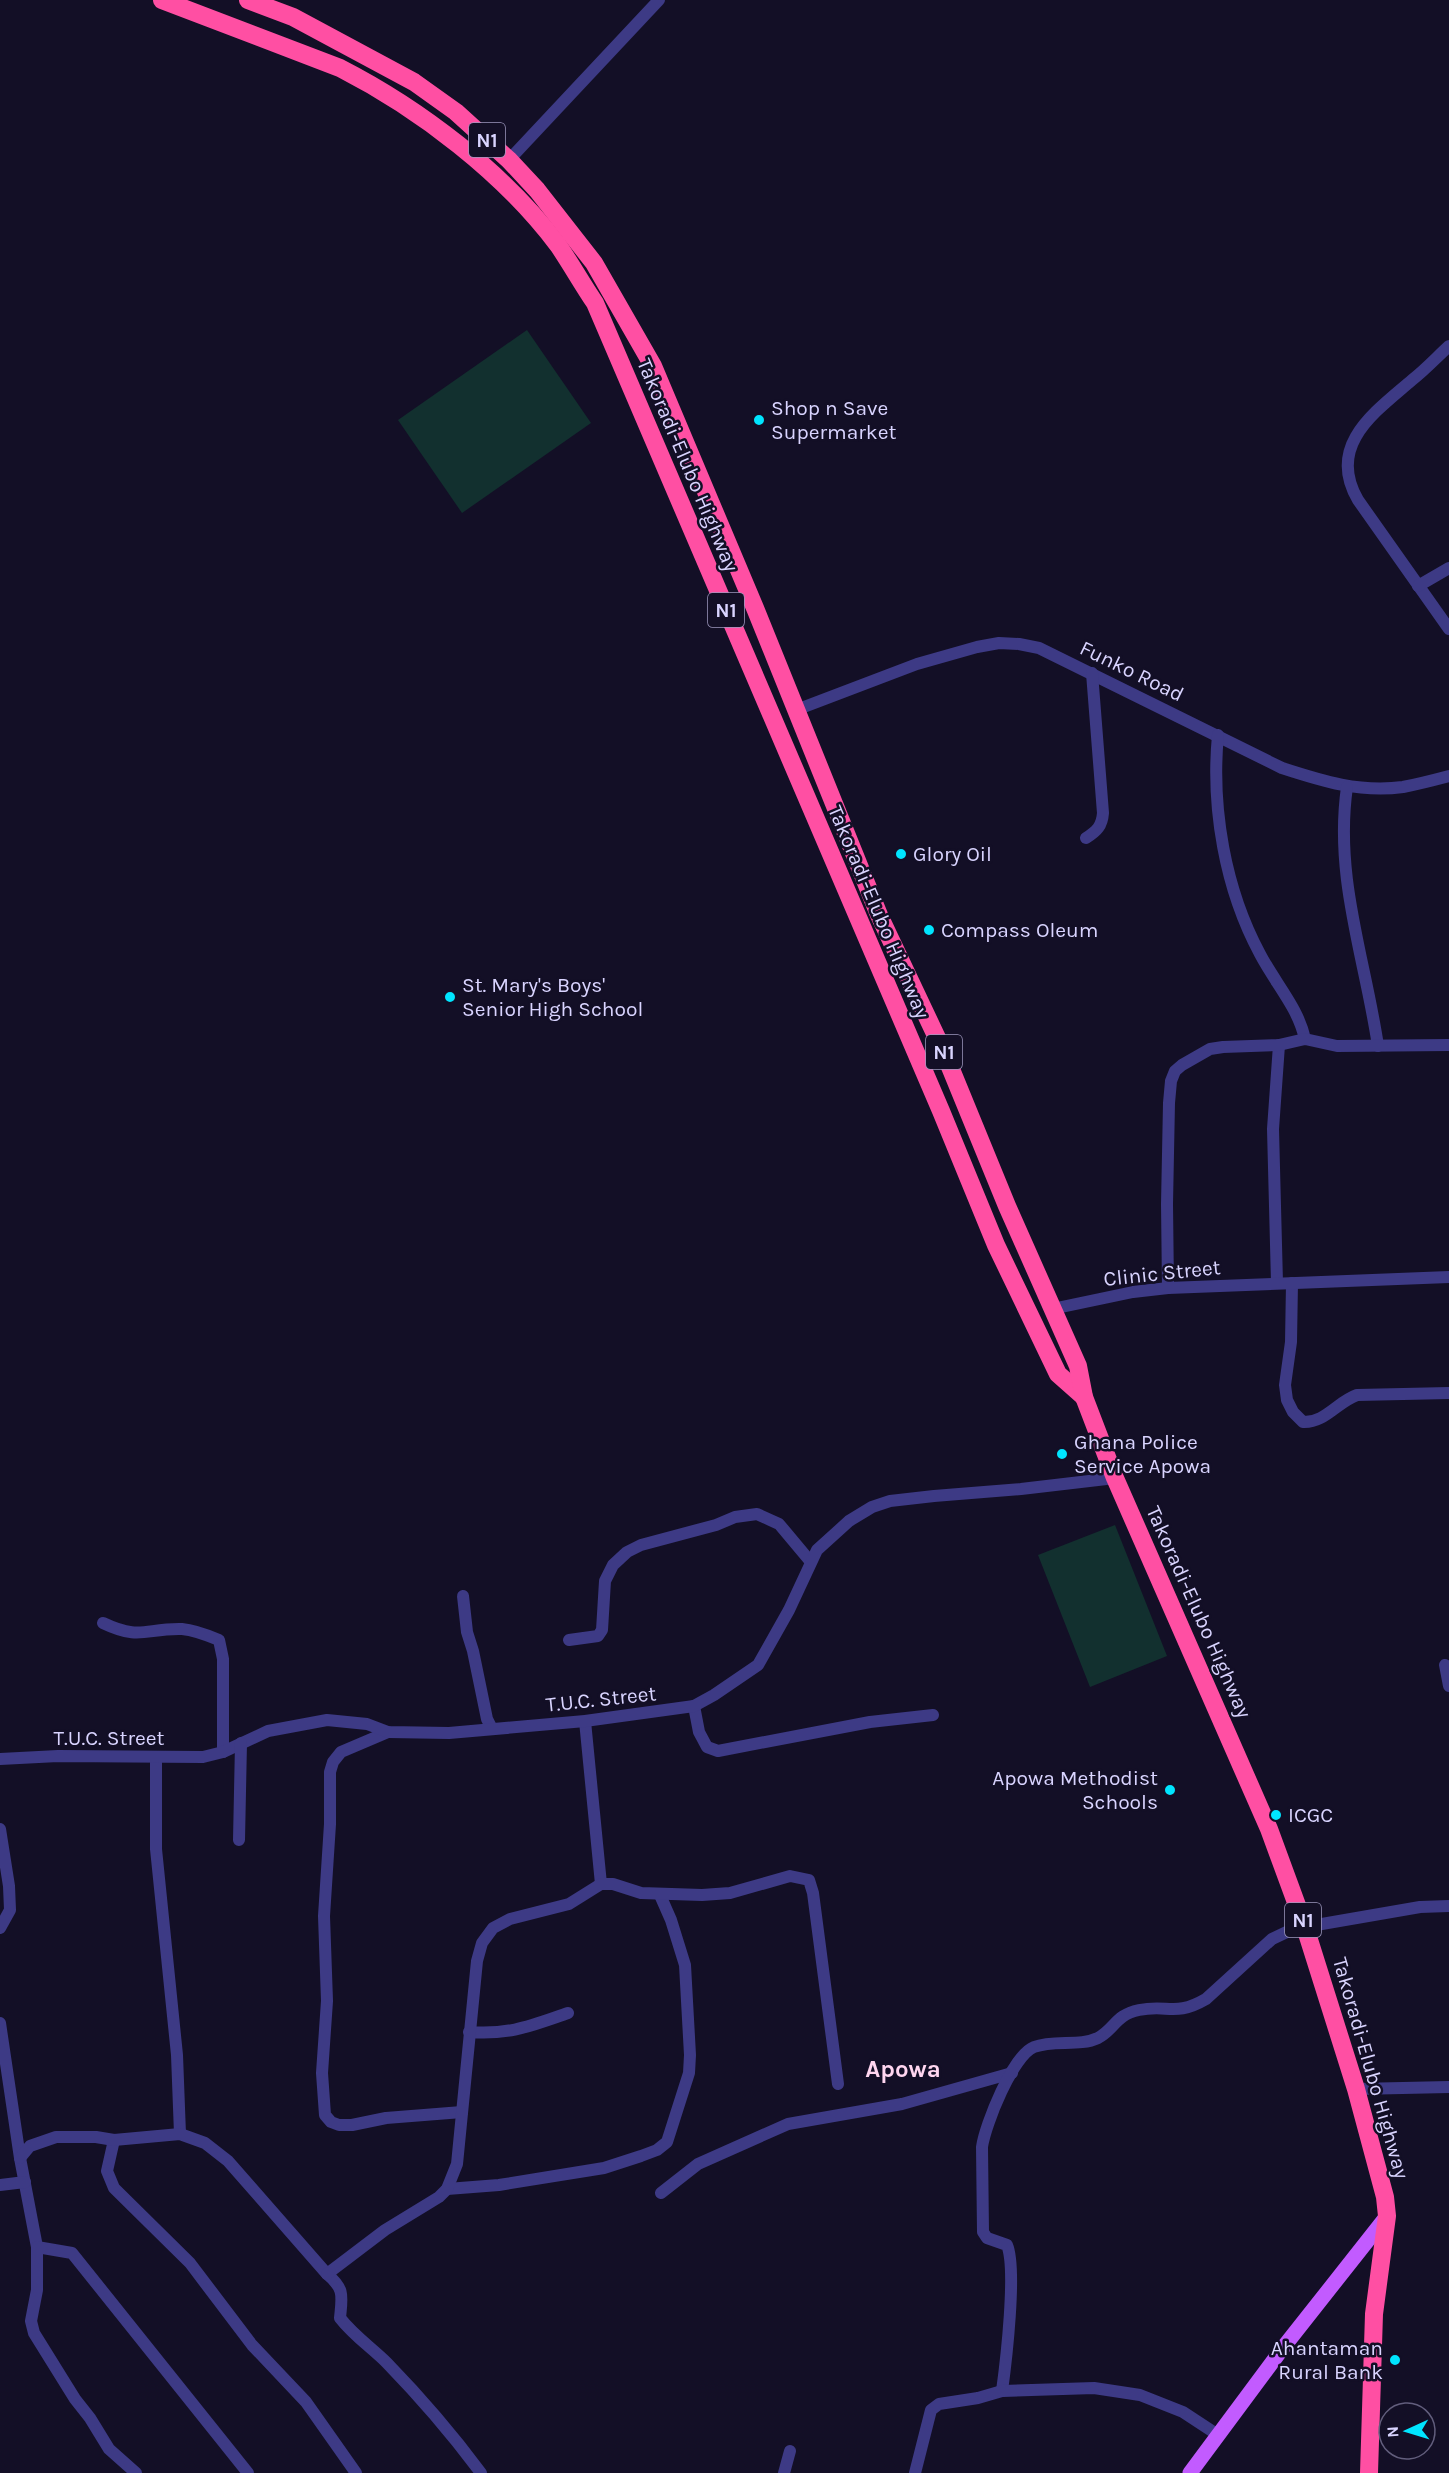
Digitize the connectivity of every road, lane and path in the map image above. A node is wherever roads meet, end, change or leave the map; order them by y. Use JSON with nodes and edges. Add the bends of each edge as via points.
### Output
{"nodes":[{"id":1,"x":162,"y":0,"type":"edge"},
{"id":2,"x":659,"y":0,"type":"edge"},
{"id":3,"x":260,"y":2,"type":"edge"},
{"id":4,"x":509,"y":160,"type":"junction"},
{"id":5,"x":1449,"y":346,"type":"edge"},
{"id":6,"x":1449,"y":568,"type":"edge"},
{"id":7,"x":1418,"y":586,"type":"junction"},
{"id":8,"x":1449,"y":629,"type":"edge"},
{"id":9,"x":1092,"y":673,"type":"junction"},
{"id":10,"x":796,"y":710,"type":"junction"},
{"id":11,"x":1218,"y":735,"type":"junction"},
{"id":12,"x":1449,"y":776,"type":"edge"},
{"id":13,"x":1347,"y":787,"type":"junction"},
{"id":14,"x":1086,"y":838,"type":"dead end"},
{"id":15,"x":1305,"y":1039,"type":"junction"},
{"id":16,"x":1279,"y":1045,"type":"junction"},
{"id":17,"x":1449,"y":1045,"type":"edge"},
{"id":18,"x":1378,"y":1046,"type":"junction"},
{"id":19,"x":1449,"y":1277,"type":"edge"},
{"id":20,"x":1277,"y":1283,"type":"junction"},
{"id":21,"x":1292,"y":1283,"type":"junction"},
{"id":22,"x":1168,"y":1288,"type":"junction"},
{"id":23,"x":1052,"y":1309,"type":"junction"},
{"id":24,"x":1449,"y":1393,"type":"edge"},
{"id":25,"x":1084,"y":1397,"type":"junction"},
{"id":26,"x":1115,"y":1478,"type":"junction"},
{"id":27,"x":810,"y":1561,"type":"junction"},
{"id":28,"x":463,"y":1596,"type":"dead end"},
{"id":29,"x":103,"y":1623,"type":"dead end"},
{"id":30,"x":569,"y":1640,"type":"dead end"},
{"id":31,"x":1445,"y":1665,"type":"dead end"},
{"id":32,"x":1449,"y":1686,"type":"edge"},
{"id":33,"x":694,"y":1706,"type":"junction"},
{"id":34,"x":933,"y":1715,"type":"dead end"},
{"id":35,"x":585,"y":1721,"type":"junction"},
{"id":36,"x":492,"y":1730,"type":"junction"},
{"id":37,"x":388,"y":1732,"type":"junction"},
{"id":38,"x":241,"y":1743,"type":"junction"},
{"id":39,"x":223,"y":1752,"type":"junction"},
{"id":40,"x":156,"y":1758,"type":"junction"},
{"id":41,"x":0,"y":1759,"type":"edge"},
{"id":42,"x":0,"y":1829,"type":"edge"},
{"id":43,"x":239,"y":1840,"type":"dead end"},
{"id":44,"x":602,"y":1884,"type":"junction"},
{"id":45,"x":660,"y":1895,"type":"junction"},
{"id":46,"x":1449,"y":1905,"type":"edge"},
{"id":47,"x":1305,"y":1927,"type":"junction"},
{"id":48,"x":0,"y":1929,"type":"edge"},
{"id":49,"x":568,"y":2013,"type":"dead end"},
{"id":50,"x":0,"y":2023,"type":"edge"},
{"id":51,"x":469,"y":2032,"type":"junction"},
{"id":52,"x":1012,"y":2073,"type":"junction"},
{"id":53,"x":838,"y":2084,"type":"dead end"},
{"id":54,"x":1449,"y":2087,"type":"edge"},
{"id":55,"x":1356,"y":2089,"type":"junction"},
{"id":56,"x":462,"y":2112,"type":"junction"},
{"id":57,"x":180,"y":2134,"type":"junction"},
{"id":58,"x":114,"y":2140,"type":"junction"},
{"id":59,"x":20,"y":2158,"type":"junction"},
{"id":60,"x":25,"y":2182,"type":"junction"},
{"id":61,"x":0,"y":2185,"type":"edge"},
{"id":62,"x":447,"y":2189,"type":"junction"},
{"id":63,"x":661,"y":2193,"type":"dead end"},
{"id":64,"x":1387,"y":2216,"type":"junction"},
{"id":65,"x":36,"y":2247,"type":"junction"},
{"id":66,"x":327,"y":2274,"type":"junction"},
{"id":67,"x":1002,"y":2391,"type":"junction"},
{"id":68,"x":1218,"y":2435,"type":"junction"},
{"id":69,"x":790,"y":2451,"type":"dead end"},
{"id":70,"x":136,"y":2473,"type":"edge"},
{"id":71,"x":248,"y":2473,"type":"edge"},
{"id":72,"x":356,"y":2473,"type":"edge"},
{"id":73,"x":481,"y":2473,"type":"edge"},
{"id":74,"x":784,"y":2473,"type":"edge"},
{"id":75,"x":915,"y":2473,"type":"edge"},
{"id":76,"x":1190,"y":2473,"type":"edge"},
{"id":77,"x":1369,"y":2473,"type":"edge"}],
"edges":[{"from":1,"to":25,"type":"highway","name":"Takoradi-Elubo Highway","number":"N1","via":[[368,82],[439,130],[497,179],[557,245],[595,303],[996,1245],[1058,1374]]},
{"from":2,"to":4,"type":"street"},
{"from":3,"to":4,"type":"highway","name":"Takoradi-Elubo Highway","number":"N1","via":[[414,82],[456,112]]},
{"from":4,"to":10,"type":"highway","name":"Takoradi-Elubo Highway","number":"N1","via":[[594,263],[653,366]]},
{"from":5,"to":7,"type":"street","via":[[1371,415],[1352,444],[1348,460],[1352,491]]},
{"from":6,"to":7,"type":"street"},
{"from":7,"to":8,"type":"street"},
{"from":9,"to":10,"type":"street","name":"Funko Road","via":[[1039,648],[999,643],[916,664]]},
{"from":9,"to":11,"type":"street","name":"Funko Road"},
{"from":9,"to":14,"type":"street","via":[[1103,813],[1102,824]]},
{"from":10,"to":23,"type":"highway","name":"Takoradi-Elubo Highway","number":"N1","via":[[879,915],[946,1057]]},
{"from":11,"to":13,"type":"street","name":"Funko Road","via":[[1282,768]]},
{"from":11,"to":15,"type":"street","via":[[1217,794],[1228,868],[1250,932],[1301,1020]]},
{"from":12,"to":13,"type":"street","name":"Funko Road","via":[[1402,787]]},
{"from":13,"to":18,"type":"street","via":[[1344,834],[1349,906]]},
{"from":15,"to":16,"type":"street"},
{"from":15,"to":18,"type":"street","via":[[1337,1046]]},
{"from":16,"to":20,"type":"street","via":[[1273,1129]]},
{"from":16,"to":22,"type":"street","via":[[1210,1049],[1175,1071],[1168,1129]]},
{"from":17,"to":18,"type":"street"},
{"from":19,"to":21,"type":"street","name":"Clinic Street"},
{"from":20,"to":21,"type":"street","name":"Clinic Street"},
{"from":20,"to":22,"type":"street","name":"Clinic Street"},
{"from":21,"to":24,"type":"street","via":[[1285,1384],[1287,1400],[1303,1422],[1322,1419],[1345,1399],[1358,1395]]},
{"from":22,"to":23,"type":"street","name":"Clinic Street"},
{"from":23,"to":25,"type":"highway","name":"Takoradi-Elubo Highway","number":"N1","via":[[1078,1366]]},
{"from":25,"to":26,"type":"highway","name":"Takoradi-Elubo Highway","number":"N1"},
{"from":26,"to":27,"type":"street","name":"T.U.C. Street","via":[[890,1501],[849,1521],[826,1540]]},
{"from":26,"to":47,"type":"highway","name":"Takoradi-Elubo Highway","number":"N1","via":[[1269,1829]]},
{"from":27,"to":30,"type":"street","via":[[779,1524],[757,1514],[641,1545],[627,1552],[605,1581],[602,1630],[598,1636]]},
{"from":27,"to":33,"type":"street","name":"T.U.C. Street","via":[[789,1610],[758,1665]]},
{"from":28,"to":36,"type":"street","via":[[466,1632]]},
{"from":29,"to":39,"type":"street","via":[[137,1635],[185,1629],[219,1640],[223,1659]]},
{"from":31,"to":32,"type":"street"},
{"from":33,"to":34,"type":"street","via":[[703,1740],[707,1747],[718,1751],[870,1722]]},
{"from":33,"to":35,"type":"street","name":"T.U.C. Street"},
{"from":35,"to":36,"type":"street","name":"T.U.C. Street"},
{"from":35,"to":44,"type":"street"},
{"from":36,"to":37,"type":"street","name":"T.U.C. Street"},
{"from":37,"to":38,"type":"street","name":"T.U.C. Street","via":[[367,1724],[327,1720],[268,1731]]},
{"from":37,"to":56,"type":"street","via":[[341,1752],[330,1772],[324,1916],[325,2115],[339,2125],[352,2125],[394,2117]]},
{"from":38,"to":39,"type":"street","name":"T.U.C. Street"},
{"from":38,"to":43,"type":"street"},
{"from":39,"to":40,"type":"street","name":"T.U.C. Street","via":[[203,1757]]},
{"from":40,"to":41,"type":"street","name":"T.U.C. Street"},
{"from":40,"to":57,"type":"street","via":[[156,1849],[177,2055]]},
{"from":42,"to":48,"type":"street","via":[[10,1910]]},
{"from":44,"to":45,"type":"street"},
{"from":44,"to":51,"type":"street","via":[[568,1904],[510,1919],[493,1928],[482,1943],[477,1961]]},
{"from":45,"to":53,"type":"street","via":[[730,1893],[790,1876],[809,1880]]},
{"from":45,"to":62,"type":"street","via":[[685,1965],[690,2055],[689,2073],[667,2142],[641,2156],[604,2168]]},
{"from":46,"to":47,"type":"street"},
{"from":47,"to":52,"type":"street","via":[[1272,1939],[1194,2007],[1142,2009],[1125,2014],[1100,2037],[1089,2041],[1034,2047]]},
{"from":47,"to":55,"type":"highway","name":"Takoradi-Elubo Highway","number":"N1"},
{"from":49,"to":51,"type":"street","via":[[514,2031]]},
{"from":50,"to":59,"type":"street"},
{"from":51,"to":56,"type":"street"},
{"from":52,"to":63,"type":"street","via":[[902,2104],[788,2124],[698,2164]]},
{"from":52,"to":67,"type":"street","via":[[999,2096],[982,2147],[983,2232],[987,2238],[1007,2245],[1010,2258]]},
{"from":54,"to":55,"type":"street"},
{"from":55,"to":64,"type":"highway","name":"Takoradi-Elubo Highway","number":"N1"},
{"from":56,"to":62,"type":"street","via":[[457,2164]]},
{"from":57,"to":58,"type":"street"},
{"from":57,"to":66,"type":"street","via":[[206,2143],[228,2162]]},
{"from":58,"to":59,"type":"street","via":[[56,2137],[30,2146]]},
{"from":58,"to":72,"type":"street","via":[[107,2171],[114,2188],[190,2263],[252,2345],[306,2402]]},
{"from":59,"to":60,"type":"street"},
{"from":60,"to":61,"type":"street"},
{"from":60,"to":65,"type":"street"},
{"from":62,"to":66,"type":"street"},
{"from":64,"to":68,"type":"main road"},
{"from":64,"to":77,"type":"highway","name":"Takoradi-Elubo Highway","number":"N1","via":[[1374,2314]]},
{"from":65,"to":70,"type":"street","via":[[37,2290],[31,2321],[34,2333],[109,2449]]},
{"from":65,"to":71,"type":"street","via":[[72,2253]]},
{"from":66,"to":73,"type":"street","via":[[340,2285],[340,2318],[445,2425]]},
{"from":67,"to":68,"type":"street","via":[[1094,2388],[1140,2395],[1184,2412]]},
{"from":67,"to":75,"type":"street","via":[[939,2404],[931,2410]]},
{"from":68,"to":76,"type":"main road"},
{"from":69,"to":74,"type":"street"}]}
